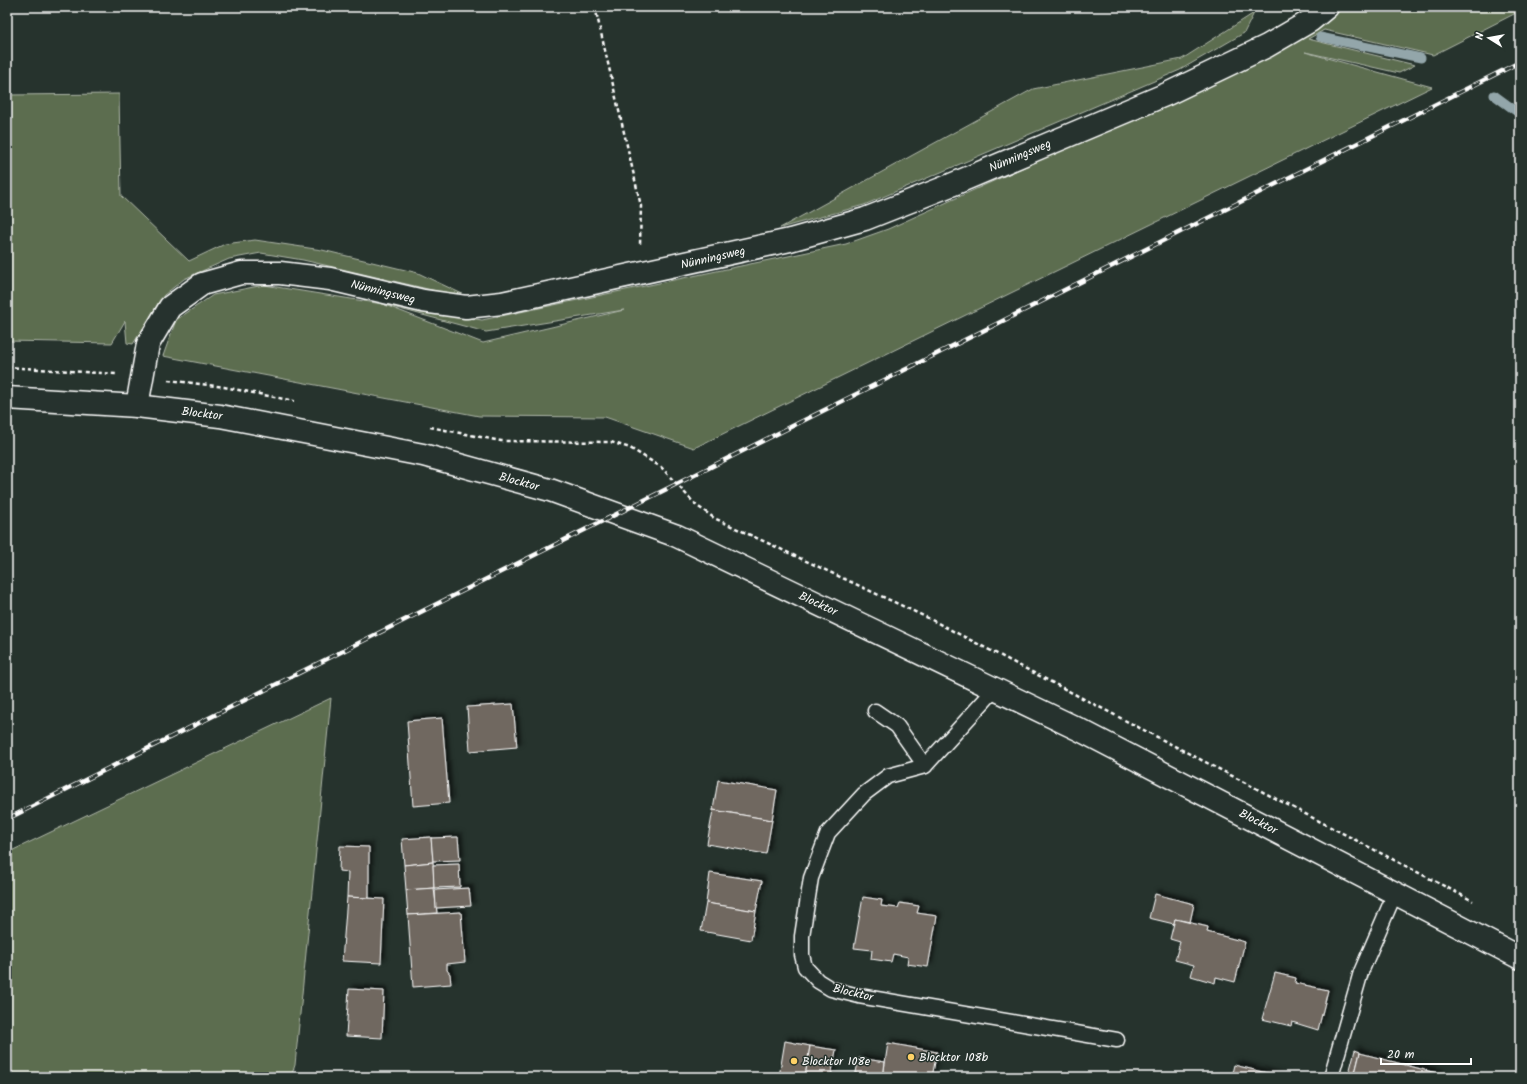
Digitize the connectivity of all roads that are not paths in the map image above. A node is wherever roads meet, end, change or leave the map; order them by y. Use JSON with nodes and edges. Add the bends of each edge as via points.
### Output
{"nodes":[{"id":1,"x":1327,"y":7,"type":"edge"},
{"id":2,"x":7,"y":398,"type":"edge"},
{"id":3,"x":137,"y":406,"type":"junction"},
{"id":4,"x":996,"y":688,"type":"junction"},
{"id":5,"x":875,"y":711,"type":"dead end"},
{"id":6,"x":924,"y":766,"type":"junction"},
{"id":7,"x":1395,"y":893,"type":"junction"},
{"id":8,"x":1520,"y":958,"type":"edge"},
{"id":9,"x":1117,"y":1040,"type":"dead end"},
{"id":10,"x":1331,"y":1077,"type":"edge"}],
"edges":[{"from":1,"to":3,"type":"main road","name":"Nünningsweg","via":[[1310,21],[1267,46],[1167,94],[901,205],[864,219],[790,240],[502,303],[466,307],[423,302],[330,279],[280,273],[241,273],[202,284],[170,308],[148,344]]},
{"from":2,"to":3,"type":"main road","name":"Blocktor"},
{"from":3,"to":4,"type":"main road","name":"Blocktor","via":[[220,416],[423,455],[550,490],[677,536]]},
{"from":4,"to":6,"type":"lane"},
{"from":4,"to":7,"type":"main road","name":"Blocktor"},
{"from":5,"to":6,"type":"lane","via":[[897,726]]},
{"from":6,"to":9,"type":"lane","name":"Blocktor","via":[[888,776],[864,794],[828,833],[811,878],[806,905],[802,936],[805,966],[818,982],[831,989],[859,996]]},
{"from":7,"to":8,"type":"main road","name":"Blocktor"},
{"from":7,"to":10,"type":"lane","via":[[1361,972]]}]}
